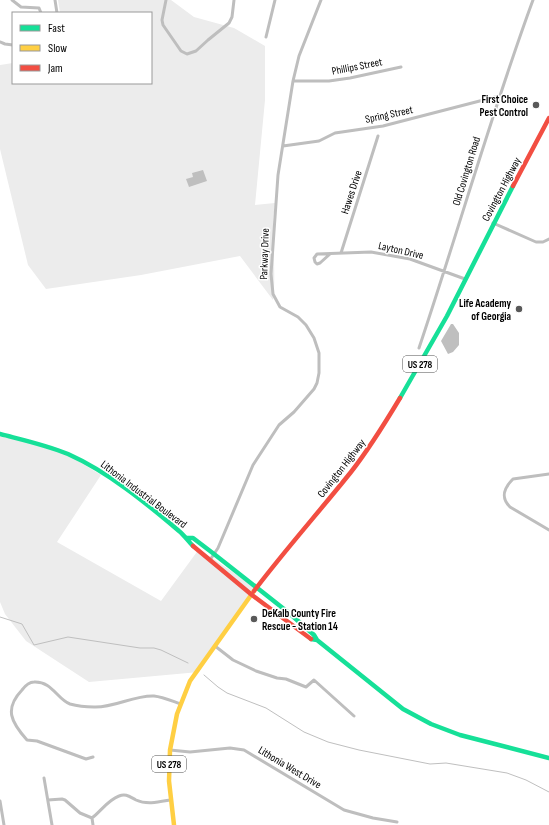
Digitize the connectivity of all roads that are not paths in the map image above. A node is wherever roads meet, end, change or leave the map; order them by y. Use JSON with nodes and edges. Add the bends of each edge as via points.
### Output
{"nodes":[{"id":1,"x":12,"y":0,"type":"edge"},
{"id":2,"x":55,"y":0,"type":"edge"},
{"id":3,"x":166,"y":0,"type":"edge"},
{"id":4,"x":234,"y":0,"type":"edge"},
{"id":5,"x":276,"y":0,"type":"edge"},
{"id":6,"x":321,"y":0,"type":"edge"},
{"id":7,"x":534,"y":0,"type":"edge"},
{"id":8,"x":41,"y":12,"type":"edge"},
{"id":9,"x":57,"y":12,"type":"edge"},
{"id":10,"x":266,"y":37,"type":"dead end"},
{"id":11,"x":0,"y":42,"type":"edge"},
{"id":12,"x":12,"y":45,"type":"edge"},
{"id":13,"x":401,"y":67,"type":"dead end"},
{"id":14,"x":293,"y":81,"type":"junction"},
{"id":15,"x":499,"y":96,"type":"junction"},
{"id":16,"x":549,"y":118,"type":"edge"},
{"id":17,"x":378,"y":136,"type":"dead end"},
{"id":18,"x":284,"y":146,"type":"junction"},
{"id":19,"x":493,"y":223,"type":"junction"},
{"id":20,"x":549,"y":239,"type":"edge"},
{"id":21,"x":330,"y":254,"type":"junction"},
{"id":22,"x":341,"y":254,"type":"junction"},
{"id":23,"x":445,"y":271,"type":"junction"},
{"id":24,"x":465,"y":279,"type":"junction"},
{"id":25,"x":419,"y":348,"type":"dead end"},
{"id":26,"x":0,"y":434,"type":"edge"},
{"id":27,"x":549,"y":474,"type":"edge"},
{"id":28,"x":549,"y":530,"type":"edge"},
{"id":29,"x":187,"y":538,"type":"junction"},
{"id":30,"x":214,"y":554,"type":"junction"},
{"id":31,"x":210,"y":560,"type":"junction"},
{"id":32,"x":256,"y":588,"type":"junction"},
{"id":33,"x":252,"y":594,"type":"junction"},
{"id":34,"x":317,"y":640,"type":"junction"},
{"id":35,"x":215,"y":646,"type":"junction"},
{"id":36,"x":181,"y":704,"type":"junction"},
{"id":37,"x":354,"y":716,"type":"dead end"},
{"id":38,"x":170,"y":750,"type":"junction"},
{"id":39,"x":93,"y":757,"type":"dead end"},
{"id":40,"x":549,"y":758,"type":"edge"},
{"id":41,"x":44,"y":778,"type":"dead end"},
{"id":42,"x":48,"y":800,"type":"junction"},
{"id":43,"x":170,"y":800,"type":"junction"},
{"id":44,"x":0,"y":801,"type":"edge"},
{"id":45,"x":92,"y":818,"type":"junction"},
{"id":46,"x":397,"y":822,"type":"dead end"},
{"id":47,"x":4,"y":825,"type":"edge"},
{"id":48,"x":52,"y":825,"type":"edge"},
{"id":49,"x":93,"y":825,"type":"edge"},
{"id":50,"x":174,"y":825,"type":"edge"}],
"edges":[{"from":1,"to":8,"type":"street","via":[[21,7],[39,8]]},
{"from":2,"to":9,"type":"street"},
{"from":3,"to":4,"type":"street","via":[[163,25],[181,50],[187,54],[196,51],[229,23]]},
{"from":5,"to":10,"type":"street"},
{"from":6,"to":14,"type":"street","name":"Parkway Drive","via":[[299,56]]},
{"from":7,"to":15,"type":"street","name":"Old Covington Road"},
{"from":11,"to":12,"type":"street"},
{"from":13,"to":14,"type":"street","name":"Phillips Street","via":[[329,81]]},
{"from":14,"to":18,"type":"street","name":"Parkway Drive"},
{"from":15,"to":18,"type":"street","name":"Spring Street","via":[[383,126],[335,133],[319,141]]},
{"from":15,"to":23,"type":"street","name":"Old Covington Road"},
{"from":16,"to":19,"type":"main road","name":"Covington Highway","number":"US 278"},
{"from":17,"to":22,"type":"street","name":"Hawes Drive"},
{"from":18,"to":30,"type":"street","name":"Parkway Drive","via":[[278,175],[271,267],[273,294],[280,307],[298,317],[312,333],[319,353],[319,373],[314,389],[279,425],[252,465]]},
{"from":19,"to":20,"type":"street","via":[[536,242]]},
{"from":19,"to":24,"type":"main road","name":"Covington Highway","number":"US 278"},
{"from":21,"to":21,"type":"street","name":"Layton Drive","via":[[320,263],[314,262],[317,254]]},
{"from":21,"to":22,"type":"street","name":"Layton Drive"},
{"from":22,"to":23,"type":"street","name":"Layton Drive","via":[[371,252],[410,259]]},
{"from":23,"to":24,"type":"street","name":"Layton Drive"},
{"from":23,"to":25,"type":"street","name":"Old Covington Road"},
{"from":24,"to":32,"type":"main road","name":"Covington Highway","number":"US 278","via":[[408,385],[373,441],[352,471]]},
{"from":26,"to":29,"type":"main road","name":"Lithonia Industrial Boulevard","via":[[57,451],[87,464],[131,493]]},
{"from":27,"to":28,"type":"street","via":[[513,479],[504,490],[504,497],[510,506]]},
{"from":29,"to":30,"type":"main road","name":"Lithonia Industrial Boulevard","via":[[193,538]]},
{"from":29,"to":31,"type":"main road","name":"Lithonia Industrial Boulevard"},
{"from":30,"to":31,"type":"street","name":"Parkway Drive"},
{"from":30,"to":32,"type":"main road","name":"Lithonia Industrial Boulevard"},
{"from":31,"to":33,"type":"main road","name":"Lithonia Industrial Boulevard"},
{"from":32,"to":33,"type":"main road","name":"Covington Highway","number":"US 278"},
{"from":32,"to":34,"type":"main road","name":"Lithonia Industrial Boulevard"},
{"from":33,"to":34,"type":"main road","name":"Lithonia Industrial Boulevard","via":[[310,639]]},
{"from":33,"to":35,"type":"main road","name":"Covington Highway","number":"US 278"},
{"from":34,"to":40,"type":"main road","name":"Lithonia Industrial Boulevard","via":[[403,709],[431,724],[460,735]]},
{"from":35,"to":36,"type":"main road","name":"Covington Highway","number":"US 278","via":[[190,681]]},
{"from":35,"to":37,"type":"street","via":[[233,660],[276,678],[306,687],[314,680]]},
{"from":36,"to":38,"type":"main road","name":"Covington Highway","number":"US 278"},
{"from":36,"to":39,"type":"street","via":[[155,696],[104,707],[79,706],[69,704],[46,684],[34,682],[26,685],[13,701],[11,715],[27,740],[37,741],[86,759]]},
{"from":38,"to":43,"type":"main road","name":"Covington Highway","number":"US 278"},
{"from":38,"to":46,"type":"street","name":"Lithonia West Drive","via":[[244,750],[344,810]]},
{"from":41,"to":42,"type":"street"},
{"from":42,"to":45,"type":"street","via":[[65,800],[80,813]]},
{"from":42,"to":48,"type":"street"},
{"from":43,"to":45,"type":"street","via":[[146,803],[127,795],[120,795]]},
{"from":43,"to":50,"type":"main road","name":"Covington Highway","number":"US 278"},
{"from":44,"to":47,"type":"street"},
{"from":45,"to":49,"type":"street"}]}
